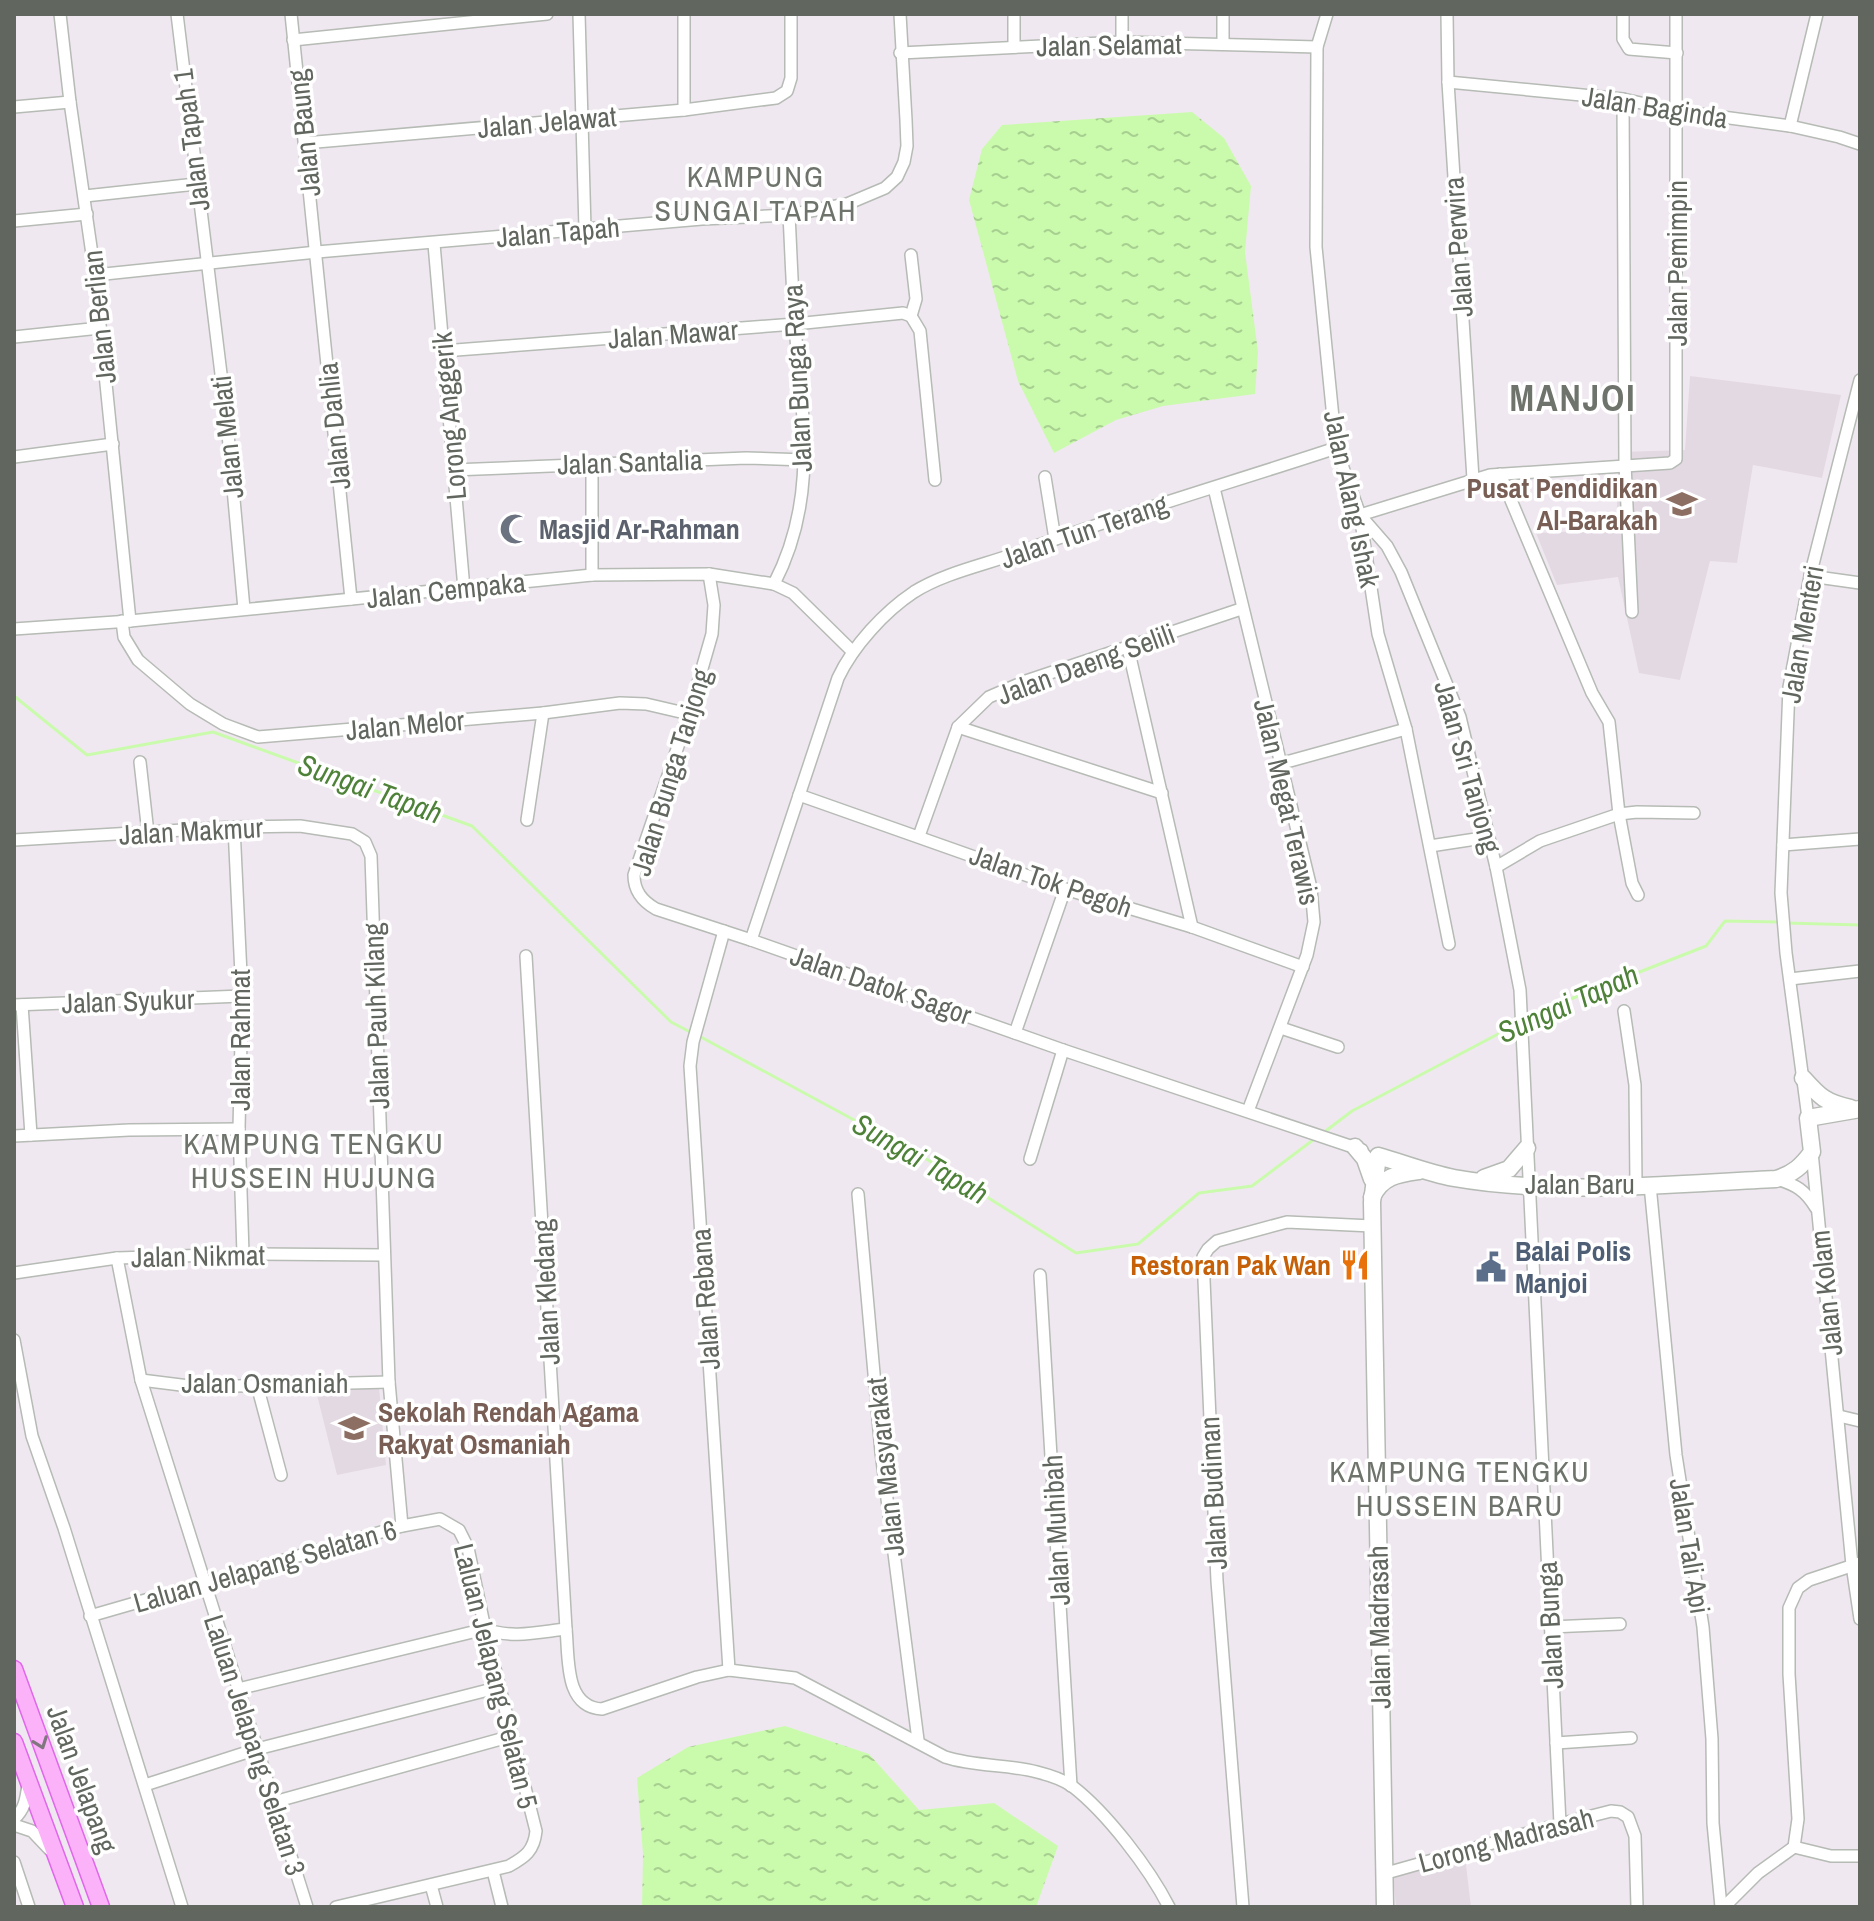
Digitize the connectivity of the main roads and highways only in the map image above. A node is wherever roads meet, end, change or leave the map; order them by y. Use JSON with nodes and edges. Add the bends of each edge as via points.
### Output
{"nodes":[{"id":1,"x":14,"y":1669,"type":"edge"},
{"id":2,"x":14,"y":1742,"type":"edge"},
{"id":3,"x":75,"y":1907,"type":"edge"},
{"id":4,"x":101,"y":1907,"type":"edge"}],
"edges":[{"from":1,"to":4,"type":"main road","name":"Jalan Jelapang","one_way":true},
{"from":2,"to":3,"type":"main road","name":"Jalan Jelapang"}]}
